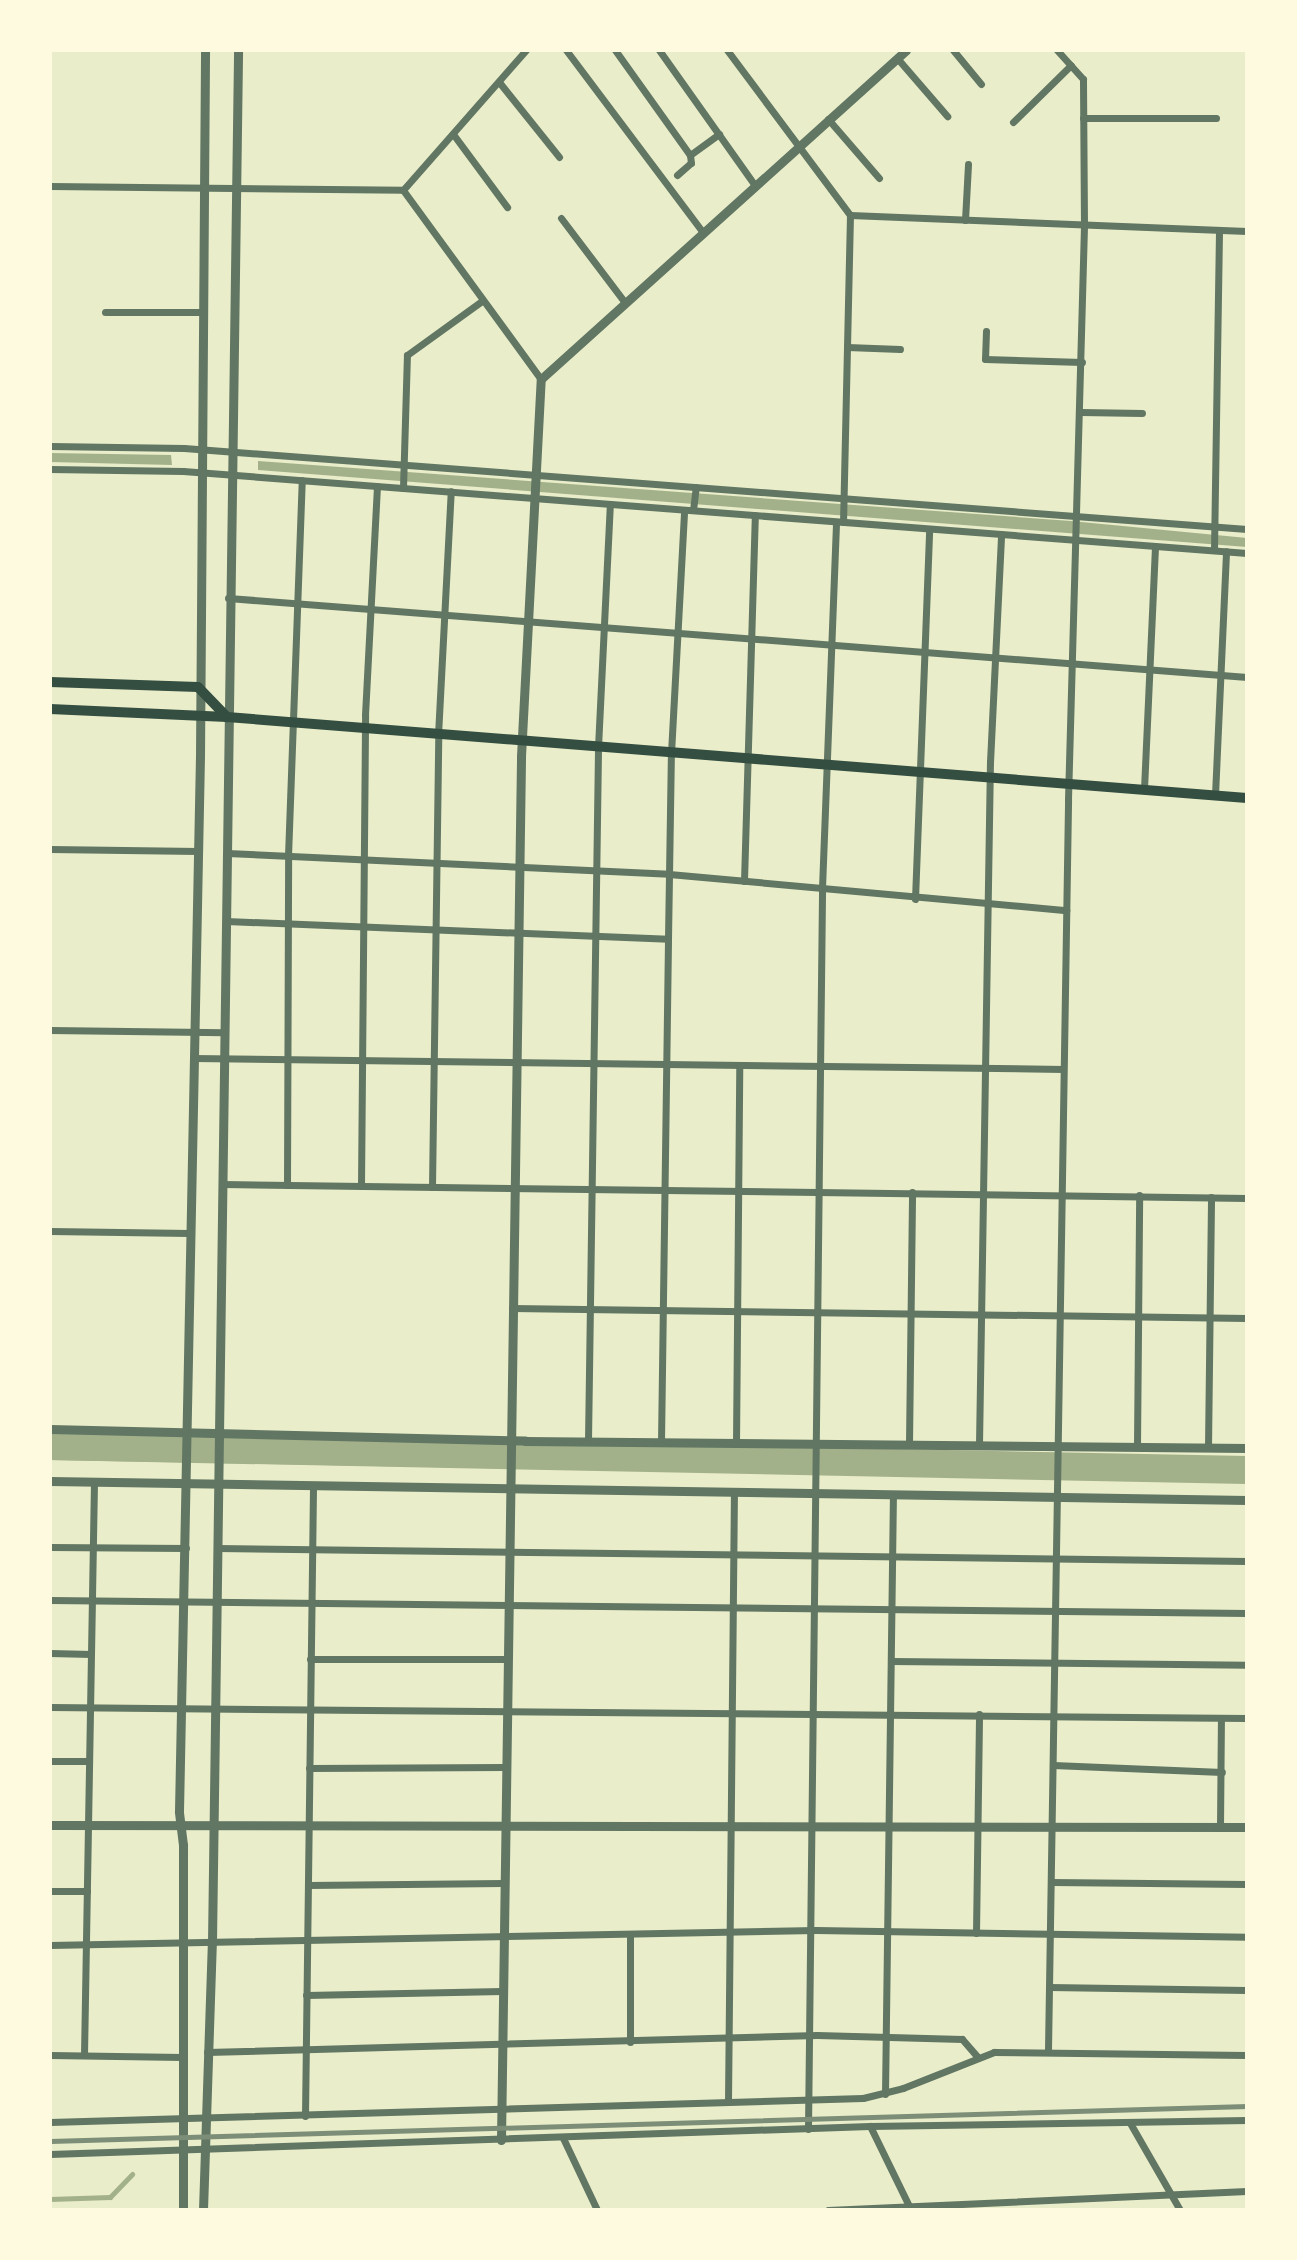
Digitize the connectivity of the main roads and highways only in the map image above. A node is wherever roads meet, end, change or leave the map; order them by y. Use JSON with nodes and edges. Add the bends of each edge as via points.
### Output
{"nodes":[{"id":1,"x":50,"y":682,"type":"edge"},
{"id":2,"x":50,"y":709,"type":"edge"},
{"id":3,"x":227,"y":717,"type":"junction"},
{"id":4,"x":1247,"y":798,"type":"edge"}],
"edges":[{"from":1,"to":3,"type":"main road","via":[[198,687]]},
{"from":2,"to":3,"type":"main road"},
{"from":3,"to":4,"type":"main road"}]}
